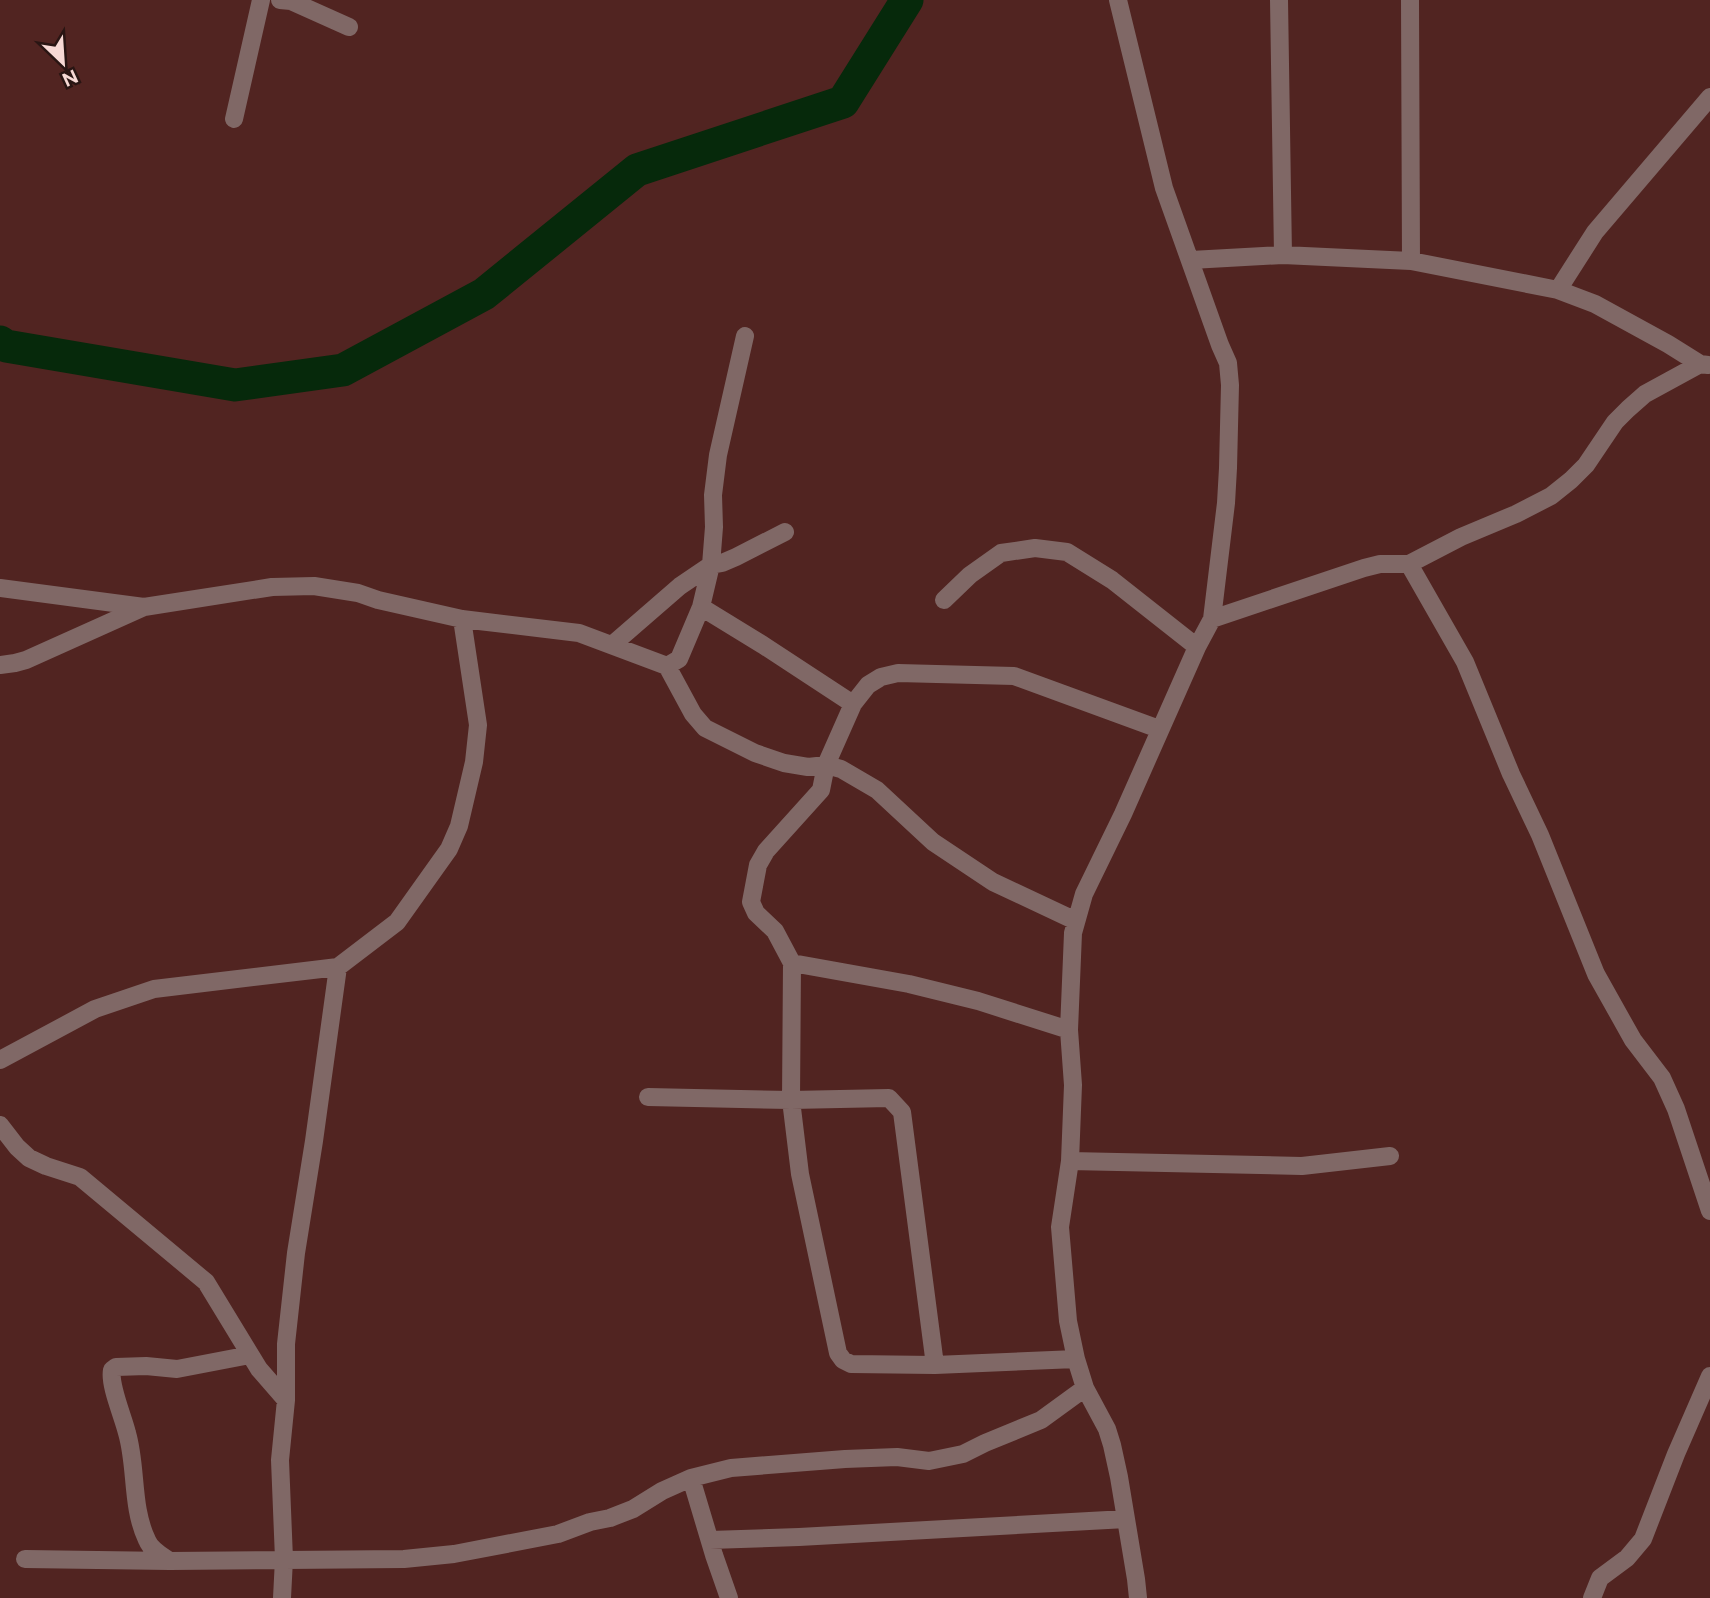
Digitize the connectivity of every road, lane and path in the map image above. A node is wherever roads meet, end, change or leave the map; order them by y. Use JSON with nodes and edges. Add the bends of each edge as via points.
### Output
{"nodes":[{"id":1,"x":261,"y":0,"type":"edge"},
{"id":2,"x":281,"y":0,"type":"edge"},
{"id":3,"x":1118,"y":0,"type":"edge"},
{"id":4,"x":1279,"y":0,"type":"edge"},
{"id":5,"x":1410,"y":0,"type":"edge"},
{"id":6,"x":349,"y":27,"type":"dead end"},
{"id":7,"x":1710,"y":97,"type":"edge"},
{"id":8,"x":234,"y":118,"type":"dead end"},
{"id":9,"x":1283,"y":255,"type":"junction"},
{"id":10,"x":1191,"y":260,"type":"junction"},
{"id":11,"x":1411,"y":261,"type":"junction"},
{"id":12,"x":1558,"y":290,"type":"junction"},
{"id":13,"x":745,"y":336,"type":"dead end"},
{"id":14,"x":1705,"y":365,"type":"edge"},
{"id":15,"x":785,"y":532,"type":"dead end"},
{"id":16,"x":1409,"y":564,"type":"junction"},
{"id":17,"x":711,"y":565,"type":"junction"},
{"id":18,"x":0,"y":588,"type":"edge"},
{"id":19,"x":944,"y":600,"type":"dead end"},
{"id":20,"x":144,"y":607,"type":"junction"},
{"id":21,"x":701,"y":607,"type":"junction"},
{"id":22,"x":462,"y":619,"type":"junction"},
{"id":23,"x":1212,"y":619,"type":"junction"},
{"id":24,"x":612,"y":645,"type":"junction"},
{"id":25,"x":1197,"y":647,"type":"junction"},
{"id":26,"x":0,"y":665,"type":"edge"},
{"id":27,"x":667,"y":666,"type":"junction"},
{"id":28,"x":853,"y":704,"type":"junction"},
{"id":29,"x":1159,"y":729,"type":"junction"},
{"id":30,"x":826,"y":765,"type":"junction"},
{"id":31,"x":1076,"y":921,"type":"junction"},
{"id":32,"x":792,"y":963,"type":"junction"},
{"id":33,"x":338,"y":967,"type":"junction"},
{"id":34,"x":1069,"y":1030,"type":"junction"},
{"id":35,"x":0,"y":1060,"type":"edge"},
{"id":36,"x":648,"y":1097,"type":"dead end"},
{"id":37,"x":791,"y":1100,"type":"junction"},
{"id":38,"x":0,"y":1125,"type":"edge"},
{"id":39,"x":1390,"y":1156,"type":"dead end"},
{"id":40,"x":1070,"y":1161,"type":"junction"},
{"id":41,"x":1710,"y":1211,"type":"edge"},
{"id":42,"x":250,"y":1355,"type":"junction"},
{"id":43,"x":1076,"y":1359,"type":"junction"},
{"id":44,"x":935,"y":1365,"type":"junction"},
{"id":45,"x":1710,"y":1376,"type":"edge"},
{"id":46,"x":1085,"y":1388,"type":"junction"},
{"id":47,"x":286,"y":1400,"type":"junction"},
{"id":48,"x":691,"y":1478,"type":"junction"},
{"id":49,"x":1126,"y":1520,"type":"junction"},
{"id":50,"x":709,"y":1540,"type":"junction"},
{"id":51,"x":25,"y":1559,"type":"dead end"},
{"id":52,"x":284,"y":1559,"type":"junction"},
{"id":53,"x":170,"y":1561,"type":"junction"},
{"id":54,"x":282,"y":1598,"type":"edge"},
{"id":55,"x":729,"y":1598,"type":"edge"},
{"id":56,"x":1138,"y":1598,"type":"edge"},
{"id":57,"x":1592,"y":1598,"type":"edge"}],
"edges":[{"from":1,"to":8,"type":"street"},
{"from":2,"to":6,"type":"street"},
{"from":3,"to":10,"type":"street","via":[[1164,188]]},
{"from":4,"to":9,"type":"street"},
{"from":5,"to":11,"type":"street"},
{"from":7,"to":12,"type":"street","via":[[1595,232]]},
{"from":9,"to":10,"type":"street"},
{"from":9,"to":11,"type":"street"},
{"from":10,"to":23,"type":"street","via":[[1228,363],[1230,385],[1226,503]]},
{"from":11,"to":12,"type":"street"},
{"from":12,"to":14,"type":"street","via":[[1595,304]]},
{"from":13,"to":17,"type":"street","via":[[718,455]]},
{"from":14,"to":16,"type":"street","via":[[1645,394],[1615,422],[1586,465],[1551,496]]},
{"from":15,"to":17,"type":"street"},
{"from":16,"to":23,"type":"street","via":[[1372,566]]},
{"from":16,"to":41,"type":"street","via":[[1465,662],[1596,974],[1667,1088]]},
{"from":17,"to":21,"type":"street"},
{"from":17,"to":24,"type":"street"},
{"from":18,"to":20,"type":"street"},
{"from":19,"to":25,"type":"street","via":[[1001,553],[1035,548],[1067,552],[1112,579]]},
{"from":20,"to":22,"type":"street","via":[[272,587],[314,586]]},
{"from":20,"to":26,"type":"street","via":[[26,660]]},
{"from":21,"to":27,"type":"street","via":[[679,659]]},
{"from":21,"to":28,"type":"street"},
{"from":22,"to":24,"type":"street","via":[[579,633]]},
{"from":22,"to":33,"type":"street","via":[[478,725],[459,826],[449,849],[397,922]]},
{"from":23,"to":25,"type":"street"},
{"from":24,"to":27,"type":"street"},
{"from":25,"to":29,"type":"street"},
{"from":27,"to":30,"type":"street","via":[[705,728],[784,763]]},
{"from":28,"to":29,"type":"street","via":[[868,685],[898,673],[1014,676]]},
{"from":28,"to":30,"type":"street"},
{"from":29,"to":31,"type":"street"},
{"from":30,"to":31,"type":"street","via":[[877,790],[933,842],[993,882]]},
{"from":30,"to":32,"type":"street","via":[[821,790],[766,851],[752,890],[753,909],[775,931]]},
{"from":31,"to":34,"type":"street"},
{"from":32,"to":34,"type":"street","via":[[909,984]]},
{"from":32,"to":37,"type":"street"},
{"from":33,"to":35,"type":"street","via":[[154,989],[95,1009]]},
{"from":33,"to":47,"type":"street","via":[[296,1253],[286,1344]]},
{"from":34,"to":40,"type":"street","via":[[1073,1085]]},
{"from":36,"to":37,"type":"street"},
{"from":37,"to":44,"type":"street","via":[[800,1174],[838,1353],[851,1364]]},
{"from":37,"to":44,"type":"street","via":[[889,1098],[902,1112]]},
{"from":38,"to":42,"type":"street","via":[[29,1158],[80,1177],[191,1267],[206,1282]]},
{"from":39,"to":40,"type":"street","via":[[1302,1166]]},
{"from":40,"to":43,"type":"street","via":[[1060,1227]]},
{"from":42,"to":47,"type":"street"},
{"from":42,"to":53,"type":"street","via":[[177,1369],[112,1370],[128,1436],[140,1521],[147,1542]]},
{"from":43,"to":44,"type":"street"},
{"from":43,"to":46,"type":"street"},
{"from":45,"to":57,"type":"street","via":[[1643,1539],[1600,1578]]},
{"from":46,"to":48,"type":"street","via":[[1041,1420],[963,1454],[929,1461],[897,1457],[783,1463]]},
{"from":46,"to":49,"type":"street","via":[[1112,1445]]},
{"from":47,"to":52,"type":"street","via":[[280,1460]]},
{"from":48,"to":50,"type":"street"},
{"from":48,"to":52,"type":"street","via":[[633,1509],[558,1534],[404,1559]]},
{"from":49,"to":50,"type":"street"},
{"from":49,"to":56,"type":"street"},
{"from":50,"to":55,"type":"street"},
{"from":51,"to":53,"type":"street"},
{"from":52,"to":53,"type":"street"},
{"from":52,"to":54,"type":"street"}]}
